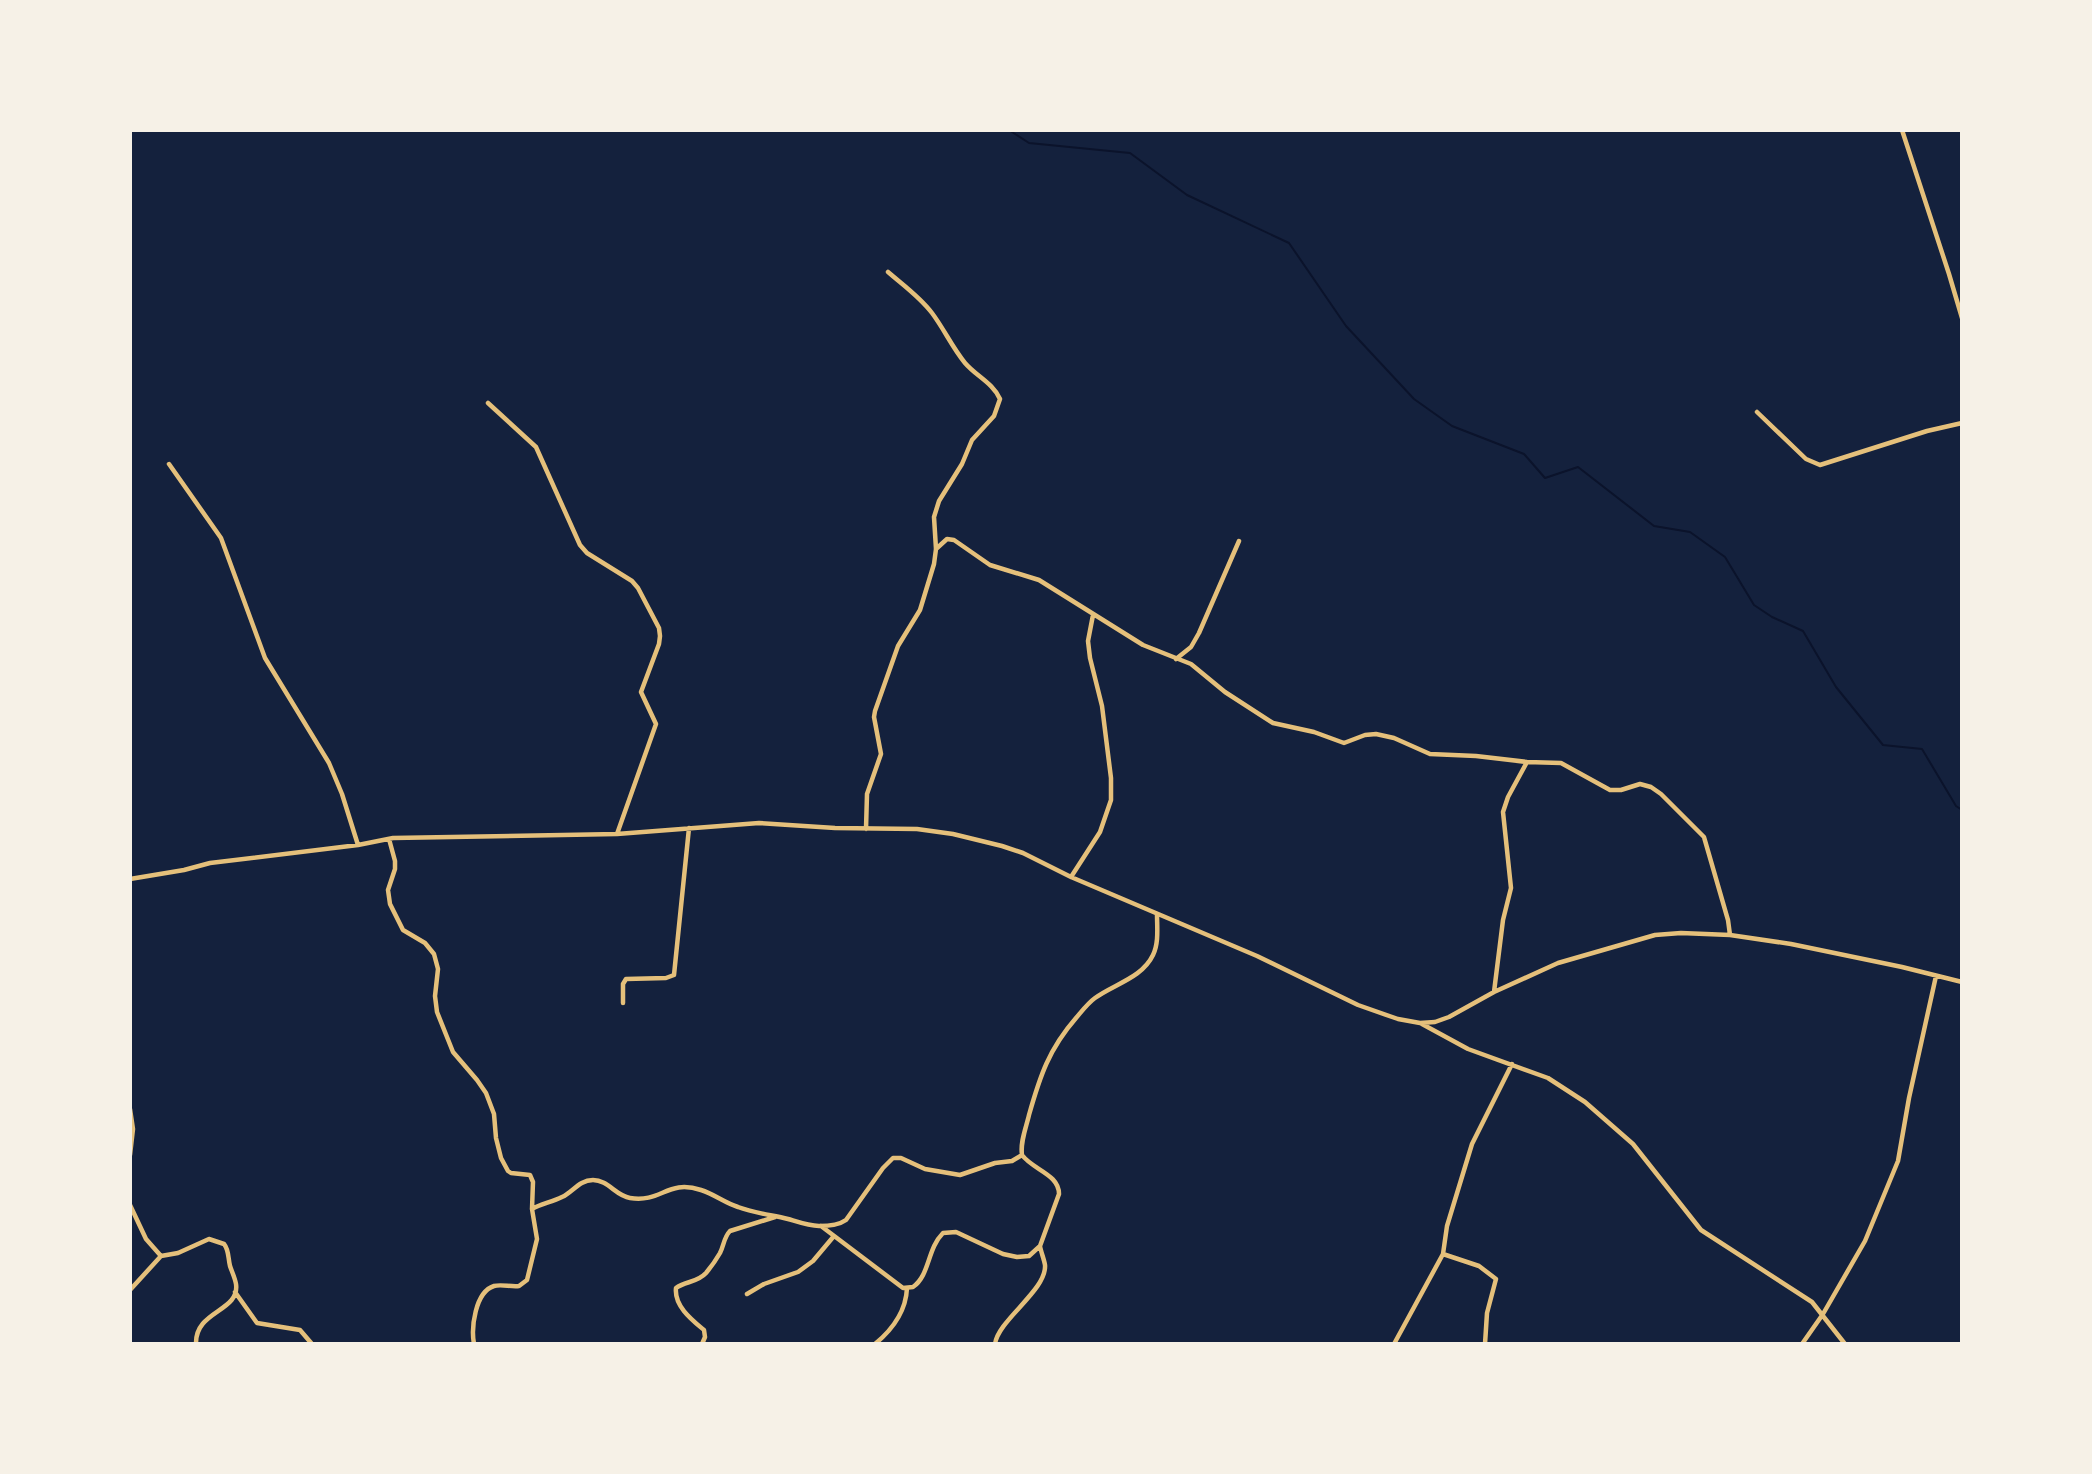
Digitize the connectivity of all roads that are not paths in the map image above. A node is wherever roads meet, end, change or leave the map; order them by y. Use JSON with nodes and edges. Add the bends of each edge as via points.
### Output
{"nodes":[{"id":1,"x":1902,"y":130,"type":"edge"},
{"id":2,"x":888,"y":272,"type":"dead end"},
{"id":3,"x":1962,"y":318,"type":"edge"},
{"id":4,"x":488,"y":403,"type":"dead end"},
{"id":5,"x":1757,"y":412,"type":"dead end"},
{"id":6,"x":1962,"y":423,"type":"edge"},
{"id":7,"x":169,"y":464,"type":"dead end"},
{"id":8,"x":1239,"y":541,"type":"dead end"},
{"id":9,"x":936,"y":549,"type":"junction"},
{"id":10,"x":1093,"y":615,"type":"junction"},
{"id":11,"x":1176,"y":659,"type":"junction"},
{"id":12,"x":1527,"y":762,"type":"junction"},
{"id":13,"x":689,"y":828,"type":"junction"},
{"id":14,"x":866,"y":829,"type":"junction"},
{"id":15,"x":617,"y":834,"type":"junction"},
{"id":16,"x":389,"y":839,"type":"junction"},
{"id":17,"x":358,"y":845,"type":"junction"},
{"id":18,"x":1071,"y":877,"type":"junction"},
{"id":19,"x":130,"y":879,"type":"edge"},
{"id":20,"x":1157,"y":914,"type":"junction"},
{"id":21,"x":1730,"y":935,"type":"junction"},
{"id":22,"x":1936,"y":976,"type":"junction"},
{"id":23,"x":1962,"y":982,"type":"edge"},
{"id":24,"x":1494,"y":992,"type":"junction"},
{"id":25,"x":623,"y":1003,"type":"dead end"},
{"id":26,"x":1420,"y":1023,"type":"junction"},
{"id":27,"x":1512,"y":1064,"type":"junction"},
{"id":28,"x":130,"y":1109,"type":"edge"},
{"id":29,"x":130,"y":1155,"type":"edge"},
{"id":30,"x":1022,"y":1155,"type":"junction"},
{"id":31,"x":130,"y":1205,"type":"edge"},
{"id":32,"x":532,"y":1209,"type":"junction"},
{"id":33,"x":776,"y":1216,"type":"junction"},
{"id":34,"x":821,"y":1226,"type":"junction"},
{"id":35,"x":834,"y":1236,"type":"junction"},
{"id":36,"x":1040,"y":1246,"type":"junction"},
{"id":37,"x":1443,"y":1254,"type":"junction"},
{"id":38,"x":161,"y":1256,"type":"junction"},
{"id":39,"x":907,"y":1288,"type":"junction"},
{"id":40,"x":130,"y":1290,"type":"edge"},
{"id":41,"x":235,"y":1292,"type":"junction"},
{"id":42,"x":747,"y":1294,"type":"dead end"},
{"id":43,"x":1823,"y":1314,"type":"junction"},
{"id":44,"x":196,"y":1344,"type":"edge"},
{"id":45,"x":312,"y":1344,"type":"edge"},
{"id":46,"x":474,"y":1344,"type":"edge"},
{"id":47,"x":702,"y":1344,"type":"edge"},
{"id":48,"x":875,"y":1344,"type":"edge"},
{"id":49,"x":994,"y":1344,"type":"edge"},
{"id":50,"x":1394,"y":1344,"type":"edge"},
{"id":51,"x":1485,"y":1344,"type":"edge"},
{"id":52,"x":1803,"y":1344,"type":"edge"},
{"id":53,"x":1845,"y":1344,"type":"edge"}],
"edges":[{"from":1,"to":3,"type":"street"},
{"from":2,"to":9,"type":"street","via":[[921,300],[963,360],[1000,399],[994,416],[972,440],[939,501],[934,517]]},
{"from":4,"to":15,"type":"street","via":[[536,447],[580,545],[632,581],[643,594],[659,628],[659,644],[641,692],[656,724]]},
{"from":5,"to":6,"type":"street","via":[[1806,459],[1820,465]]},
{"from":7,"to":17,"type":"street","via":[[220,538],[265,658],[329,763]]},
{"from":8,"to":11,"type":"street","via":[[1199,633],[1191,647]]},
{"from":9,"to":10,"type":"street","via":[[947,540],[954,540],[990,565],[1039,580]]},
{"from":9,"to":14,"type":"street","via":[[920,610],[898,646],[875,711],[881,754],[867,794]]},
{"from":10,"to":11,"type":"street","via":[[1143,645]]},
{"from":10,"to":18,"type":"street","via":[[1088,641],[1102,706],[1111,800],[1100,832]]},
{"from":11,"to":12,"type":"street","via":[[1191,664],[1273,723],[1341,742],[1376,734],[1430,754]]},
{"from":12,"to":21,"type":"street","via":[[1562,763],[1610,790],[1640,784],[1661,794],[1704,837]]},
{"from":12,"to":24,"type":"street","via":[[1503,812],[1511,888]]},
{"from":13,"to":14,"type":"street","via":[[759,823]]},
{"from":13,"to":15,"type":"street"},
{"from":13,"to":25,"type":"street","via":[[674,975],[626,979]]},
{"from":14,"to":18,"type":"street","via":[[930,830],[963,836],[1013,849]]},
{"from":15,"to":16,"type":"street"},
{"from":16,"to":17,"type":"street"},
{"from":16,"to":32,"type":"street","via":[[395,861],[388,890],[390,904],[403,930],[425,943],[434,954],[438,969],[437,1012],[453,1052],[486,1094],[504,1165],[511,1173],[532,1178]]},
{"from":17,"to":19,"type":"street","via":[[210,863]]},
{"from":18,"to":20,"type":"street"},
{"from":20,"to":26,"type":"street","via":[[1358,1005]]},
{"from":20,"to":30,"type":"street","via":[[1155,946],[1149,961],[1091,1001],[1048,1057],[1022,1142]]},
{"from":21,"to":22,"type":"street","via":[[1791,944]]},
{"from":21,"to":24,"type":"street","via":[[1655,935],[1558,963]]},
{"from":22,"to":23,"type":"street"},
{"from":22,"to":43,"type":"street","via":[[1898,1161],[1864,1241]]},
{"from":24,"to":26,"type":"street","via":[[1449,1017]]},
{"from":26,"to":27,"type":"street","via":[[1468,1049]]},
{"from":27,"to":37,"type":"street","via":[[1472,1144],[1447,1226]]},
{"from":27,"to":43,"type":"street","via":[[1548,1078],[1585,1102],[1633,1144],[1701,1230],[1812,1302]]},
{"from":28,"to":29,"type":"street"},
{"from":30,"to":34,"type":"street","via":[[955,1175],[893,1158],[846,1220]]},
{"from":30,"to":36,"type":"street","via":[[1054,1179],[1059,1188],[1058,1201]]},
{"from":31,"to":38,"type":"street","via":[[146,1239]]},
{"from":32,"to":33,"type":"street","via":[[564,1197],[576,1186],[592,1180],[607,1184],[625,1197],[638,1198],[657,1196],[680,1185],[691,1187],[740,1208]]},
{"from":32,"to":46,"type":"street","via":[[537,1239],[526,1280],[519,1286],[496,1285],[485,1293],[476,1309]]},
{"from":33,"to":34,"type":"street"},
{"from":33,"to":47,"type":"street","via":[[730,1231],[706,1273],[676,1288],[687,1315],[704,1330]]},
{"from":34,"to":35,"type":"street"},
{"from":35,"to":39,"type":"street"},
{"from":35,"to":42,"type":"street","via":[[798,1272]]},
{"from":36,"to":39,"type":"street","via":[[1029,1256],[1017,1257],[956,1232],[943,1233],[929,1255],[923,1277]]},
{"from":36,"to":49,"type":"street","via":[[1045,1266],[1041,1278],[998,1332]]},
{"from":37,"to":50,"type":"street"},
{"from":37,"to":51,"type":"street","via":[[1479,1266],[1496,1279],[1487,1313]]},
{"from":38,"to":40,"type":"street"},
{"from":38,"to":41,"type":"street","via":[[209,1239],[224,1244]]},
{"from":39,"to":48,"type":"street","via":[[904,1309]]},
{"from":41,"to":44,"type":"street","via":[[227,1305],[202,1322]]},
{"from":41,"to":45,"type":"street","via":[[257,1323],[300,1330]]},
{"from":43,"to":52,"type":"street"},
{"from":43,"to":53,"type":"street"}]}
